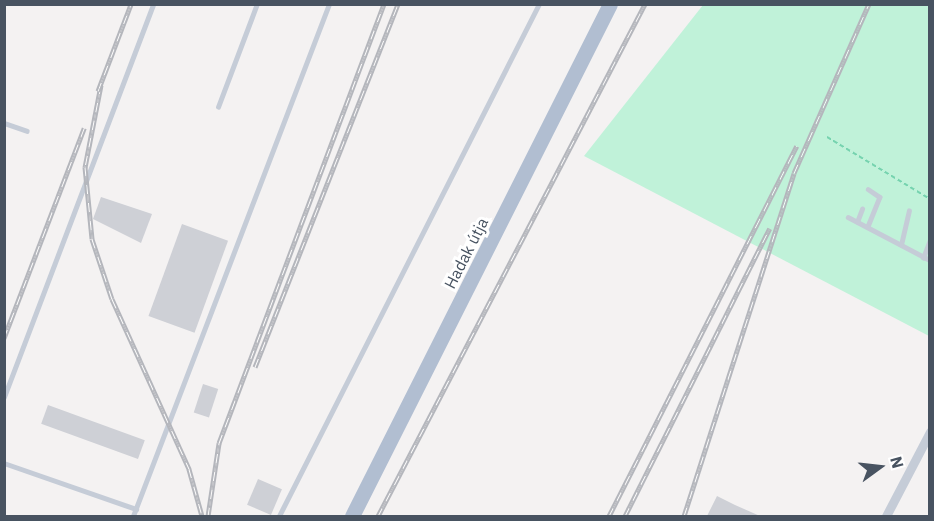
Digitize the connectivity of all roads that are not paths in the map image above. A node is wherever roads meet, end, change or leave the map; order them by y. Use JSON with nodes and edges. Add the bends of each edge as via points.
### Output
{"nodes":[{"id":1,"x":153,"y":4,"type":"edge"},
{"id":2,"x":257,"y":4,"type":"edge"},
{"id":3,"x":539,"y":4,"type":"edge"},
{"id":4,"x":610,"y":4,"type":"edge"},
{"id":5,"x":328,"y":5,"type":"edge"},
{"id":6,"x":218,"y":107,"type":"dead end"},
{"id":7,"x":4,"y":123,"type":"edge"},
{"id":8,"x":27,"y":131,"type":"dead end"},
{"id":9,"x":868,"y":189,"type":"dead end"},
{"id":10,"x":862,"y":209,"type":"dead end"},
{"id":11,"x":909,"y":211,"type":"dead end"},
{"id":12,"x":848,"y":217,"type":"dead end"},
{"id":13,"x":857,"y":222,"type":"junction"},
{"id":14,"x":868,"y":227,"type":"junction"},
{"id":15,"x":930,"y":240,"type":"edge"},
{"id":16,"x":902,"y":247,"type":"junction"},
{"id":17,"x":923,"y":258,"type":"junction"},
{"id":18,"x":930,"y":260,"type":"edge"},
{"id":19,"x":4,"y":397,"type":"edge"},
{"id":20,"x":930,"y":432,"type":"edge"},
{"id":21,"x":4,"y":458,"type":"edge"},
{"id":22,"x":4,"y":463,"type":"edge"},
{"id":23,"x":16,"y":467,"type":"junction"},
{"id":24,"x":136,"y":509,"type":"junction"},
{"id":25,"x":133,"y":516,"type":"edge"},
{"id":26,"x":279,"y":516,"type":"edge"},
{"id":27,"x":352,"y":516,"type":"edge"},
{"id":28,"x":886,"y":516,"type":"edge"}],
"edges":[{"from":1,"to":19,"type":"lane"},
{"from":2,"to":6,"type":"lane"},
{"from":3,"to":26,"type":"lane"},
{"from":4,"to":27,"type":"main road","name":"Hadak útja"},
{"from":5,"to":24,"type":"lane"},
{"from":7,"to":8,"type":"lane"},
{"from":9,"to":14,"type":"lane","via":[[880,197]]},
{"from":10,"to":13,"type":"lane"},
{"from":11,"to":16,"type":"lane"},
{"from":12,"to":13,"type":"lane"},
{"from":13,"to":14,"type":"lane"},
{"from":14,"to":16,"type":"lane"},
{"from":15,"to":17,"type":"lane"},
{"from":16,"to":17,"type":"lane"},
{"from":17,"to":18,"type":"lane"},
{"from":20,"to":28,"type":"street"},
{"from":21,"to":23,"type":"lane"},
{"from":22,"to":23,"type":"lane"},
{"from":23,"to":24,"type":"lane"},
{"from":24,"to":25,"type":"lane"}]}
